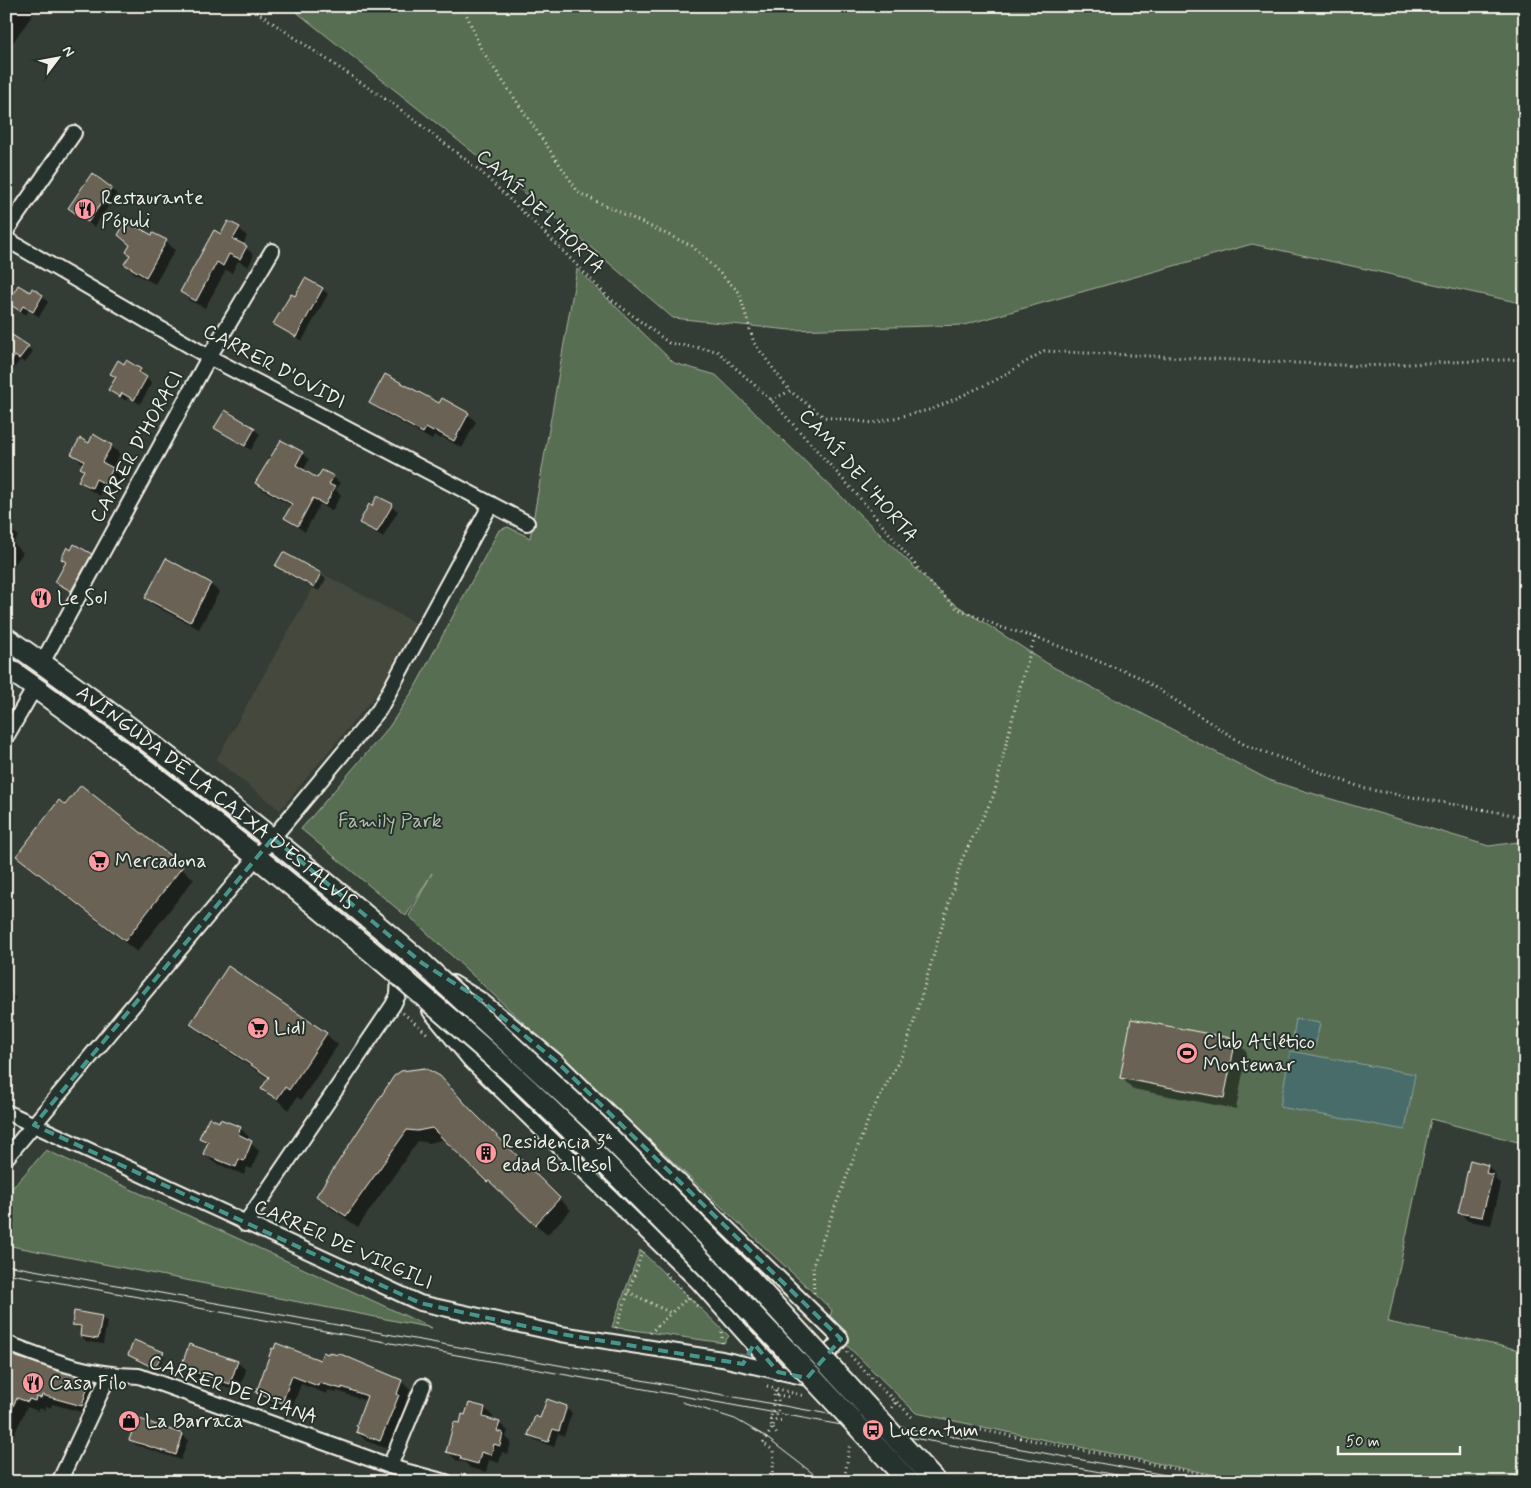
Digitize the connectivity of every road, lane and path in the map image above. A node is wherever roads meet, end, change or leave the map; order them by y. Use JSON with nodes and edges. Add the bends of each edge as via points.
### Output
{"nodes":[{"id":1,"x":248,"y":6,"type":"edge"},
{"id":2,"x":462,"y":6,"type":"edge"},
{"id":3,"x":74,"y":133,"type":"dead end"},
{"id":4,"x":6,"y":231,"type":"edge"},
{"id":5,"x":6,"y":239,"type":"edge"},
{"id":6,"x":272,"y":251,"type":"dead end"},
{"id":7,"x":209,"y":357,"type":"junction"},
{"id":8,"x":1525,"y":359,"type":"edge"},
{"id":9,"x":790,"y":391,"type":"junction"},
{"id":10,"x":771,"y":400,"type":"junction"},
{"id":11,"x":491,"y":504,"type":"junction"},
{"id":12,"x":527,"y":524,"type":"dead end"},
{"id":13,"x":1036,"y":637,"type":"junction"},
{"id":14,"x":6,"y":638,"type":"edge"},
{"id":15,"x":42,"y":663,"type":"junction"},
{"id":16,"x":6,"y":667,"type":"edge"},
{"id":17,"x":35,"y":687,"type":"junction"},
{"id":18,"x":6,"y":737,"type":"edge"},
{"id":19,"x":1525,"y":817,"type":"edge"},
{"id":20,"x":273,"y":838,"type":"junction"},
{"id":21,"x":258,"y":857,"type":"junction"},
{"id":22,"x":422,"y":963,"type":"junction"},
{"id":23,"x":399,"y":974,"type":"junction"},
{"id":24,"x":6,"y":1112,"type":"edge"},
{"id":25,"x":34,"y":1125,"type":"junction"},
{"id":26,"x":6,"y":1158,"type":"edge"},
{"id":27,"x":245,"y":1224,"type":"junction"},
{"id":28,"x":643,"y":1250,"type":"dead end"},
{"id":29,"x":628,"y":1292,"type":"junction"},
{"id":30,"x":814,"y":1295,"type":"dead end"},
{"id":31,"x":689,"y":1297,"type":"dead end"},
{"id":32,"x":670,"y":1313,"type":"junction"},
{"id":33,"x":616,"y":1328,"type":"dead end"},
{"id":34,"x":650,"y":1333,"type":"dead end"},
{"id":35,"x":841,"y":1339,"type":"joint"},
{"id":36,"x":6,"y":1343,"type":"edge"},
{"id":37,"x":754,"y":1344,"type":"junction"},
{"id":38,"x":743,"y":1364,"type":"junction"},
{"id":39,"x":778,"y":1372,"type":"junction"},
{"id":40,"x":109,"y":1376,"type":"junction"},
{"id":41,"x":876,"y":1382,"type":"dead end"},
{"id":42,"x":423,"y":1386,"type":"dead end"},
{"id":43,"x":775,"y":1388,"type":"dead end"},
{"id":44,"x":776,"y":1395,"type":"junction"},
{"id":45,"x":788,"y":1397,"type":"dead end"},
{"id":46,"x":913,"y":1418,"type":"dead end"},
{"id":47,"x":770,"y":1419,"type":"junction"},
{"id":48,"x":775,"y":1420,"type":"junction"},
{"id":49,"x":784,"y":1421,"type":"dead end"},
{"id":50,"x":971,"y":1428,"type":"dead end"},
{"id":51,"x":773,"y":1429,"type":"junction"},
{"id":52,"x":778,"y":1436,"type":"dead end"},
{"id":53,"x":851,"y":1438,"type":"dead end"},
{"id":54,"x":1525,"y":1442,"type":"edge"},
{"id":55,"x":396,"y":1473,"type":"edge"},
{"id":56,"x":59,"y":1482,"type":"edge"},
{"id":57,"x":446,"y":1482,"type":"edge"},
{"id":58,"x":771,"y":1482,"type":"edge"},
{"id":59,"x":844,"y":1482,"type":"edge"},
{"id":60,"x":909,"y":1482,"type":"edge"},
{"id":61,"x":936,"y":1482,"type":"edge"},
{"id":62,"x":1241,"y":1482,"type":"edge"},
{"id":63,"x":1515,"y":1482,"type":"edge"}],
"edges":[{"from":1,"to":10,"type":"path","name":"CAMÍ DE L'HORTA","via":[[400,109],[479,170],[608,297],[670,343],[717,351]]},
{"from":2,"to":9,"type":"path","via":[[481,49],[579,193],[692,246],[739,292],[754,342]]},
{"from":3,"to":4,"type":"street"},
{"from":5,"to":7,"type":"street","name":"CARRER D'OVIDI"},
{"from":6,"to":7,"type":"street","name":"CARRER D'HORACI"},
{"from":7,"to":11,"type":"street","name":"CARRER D'OVIDI"},
{"from":7,"to":15,"type":"street","name":"CARRER D'HORACI"},
{"from":8,"to":9,"type":"path","via":[[1360,366],[1044,351],[996,380],[933,409],[873,423],[824,417]]},
{"from":9,"to":10,"type":"path"},
{"from":10,"to":13,"type":"path","name":"CAMÍ DE L'HORTA","via":[[859,497],[932,585],[958,609]]},
{"from":11,"to":12,"type":"street","name":"CARRER D'OVIDI"},
{"from":11,"to":20,"type":"street","via":[[379,710]]},
{"from":13,"to":19,"type":"path","name":"CAMÍ DE L'HORTA","via":[[1137,676],[1245,745],[1264,752],[1366,789]]},
{"from":13,"to":30,"type":"path","via":[[1021,683],[994,795],[962,859],[906,1048],[870,1115],[813,1265]]},
{"from":14,"to":15,"type":"main road","name":"AVINGUDA DE LA CAIXA D'ESTALVIS"},
{"from":15,"to":20,"type":"main road","name":"AVINGUDA DE LA CAIXA D'ESTALVIS"},
{"from":16,"to":17,"type":"main road","name":"AVINGUDA DE LA CAIXA D'ESTALVIS"},
{"from":17,"to":18,"type":"street"},
{"from":17,"to":21,"type":"main road","name":"AVINGUDA DE LA CAIXA D'ESTALVIS"},
{"from":20,"to":21,"type":"street"},
{"from":20,"to":22,"type":"main road","name":"AVINGUDA DE LA CAIXA D'ESTALVIS"},
{"from":21,"to":23,"type":"main road","name":"AVINGUDA DE LA CAIXA D'ESTALVIS"},
{"from":21,"to":25,"type":"street"},
{"from":22,"to":35,"type":"street","name":"AVINGUDA DE LA CAIXA D'ESTALVIS","via":[[481,1000],[557,1062]]},
{"from":22,"to":61,"type":"main road","name":"AVINGUDA DE LA CAIXA D'ESTALVIS","bridge":true,"via":[[609,1137],[750,1279]]},
{"from":23,"to":27,"type":"street","via":[[398,995],[393,1005]]},
{"from":23,"to":37,"type":"street","name":"AVINGUDA DE LA CAIXA D'ESTALVIS","via":[[472,1061],[698,1282]]},
{"from":23,"to":60,"type":"main road","name":"AVINGUDA DE LA CAIXA D'ESTALVIS","bridge":true,"via":[[525,1086],[637,1195],[734,1292]]},
{"from":24,"to":25,"type":"street","name":"CARRER DE VIRGILI"},
{"from":25,"to":26,"type":"street"},
{"from":25,"to":27,"type":"street","name":"CARRER DE VIRGILI"},
{"from":27,"to":38,"type":"street","name":"CARRER DE VIRGILI","via":[[420,1303],[561,1334]]},
{"from":28,"to":29,"type":"path"},
{"from":29,"to":32,"type":"path"},
{"from":29,"to":33,"type":"path"},
{"from":31,"to":32,"type":"path"},
{"from":32,"to":34,"type":"path"},
{"from":35,"to":39,"type":"street","name":"CARRER DE VIRGILI","via":[[807,1378]]},
{"from":36,"to":40,"type":"street","name":"CARRER DE DIANA","via":[[84,1371]]},
{"from":37,"to":38,"type":"street"},
{"from":37,"to":39,"type":"street","name":"AVINGUDA DE LA CAIXA D'ESTALVIS"},
{"from":38,"to":39,"type":"street","name":"CARRER DE VIRGILI"},
{"from":40,"to":55,"type":"street","name":"CARRER DE DIANA","via":[[139,1376]]},
{"from":40,"to":56,"type":"street"},
{"from":41,"to":46,"type":"path"},
{"from":42,"to":55,"type":"street"},
{"from":43,"to":44,"type":"path"},
{"from":44,"to":45,"type":"path"},
{"from":44,"to":47,"type":"path"},
{"from":44,"to":48,"type":"path"},
{"from":47,"to":48,"type":"path"},
{"from":47,"to":51,"type":"path"},
{"from":48,"to":49,"type":"path"},
{"from":48,"to":51,"type":"path"},
{"from":50,"to":62,"type":"path"},
{"from":51,"to":52,"type":"path"},
{"from":51,"to":58,"type":"path","via":[[763,1443],[773,1450]]},
{"from":53,"to":59,"type":"path"},
{"from":54,"to":63,"type":"path"},
{"from":55,"to":57,"type":"street","name":"CARRER DE DIANA"}]}
